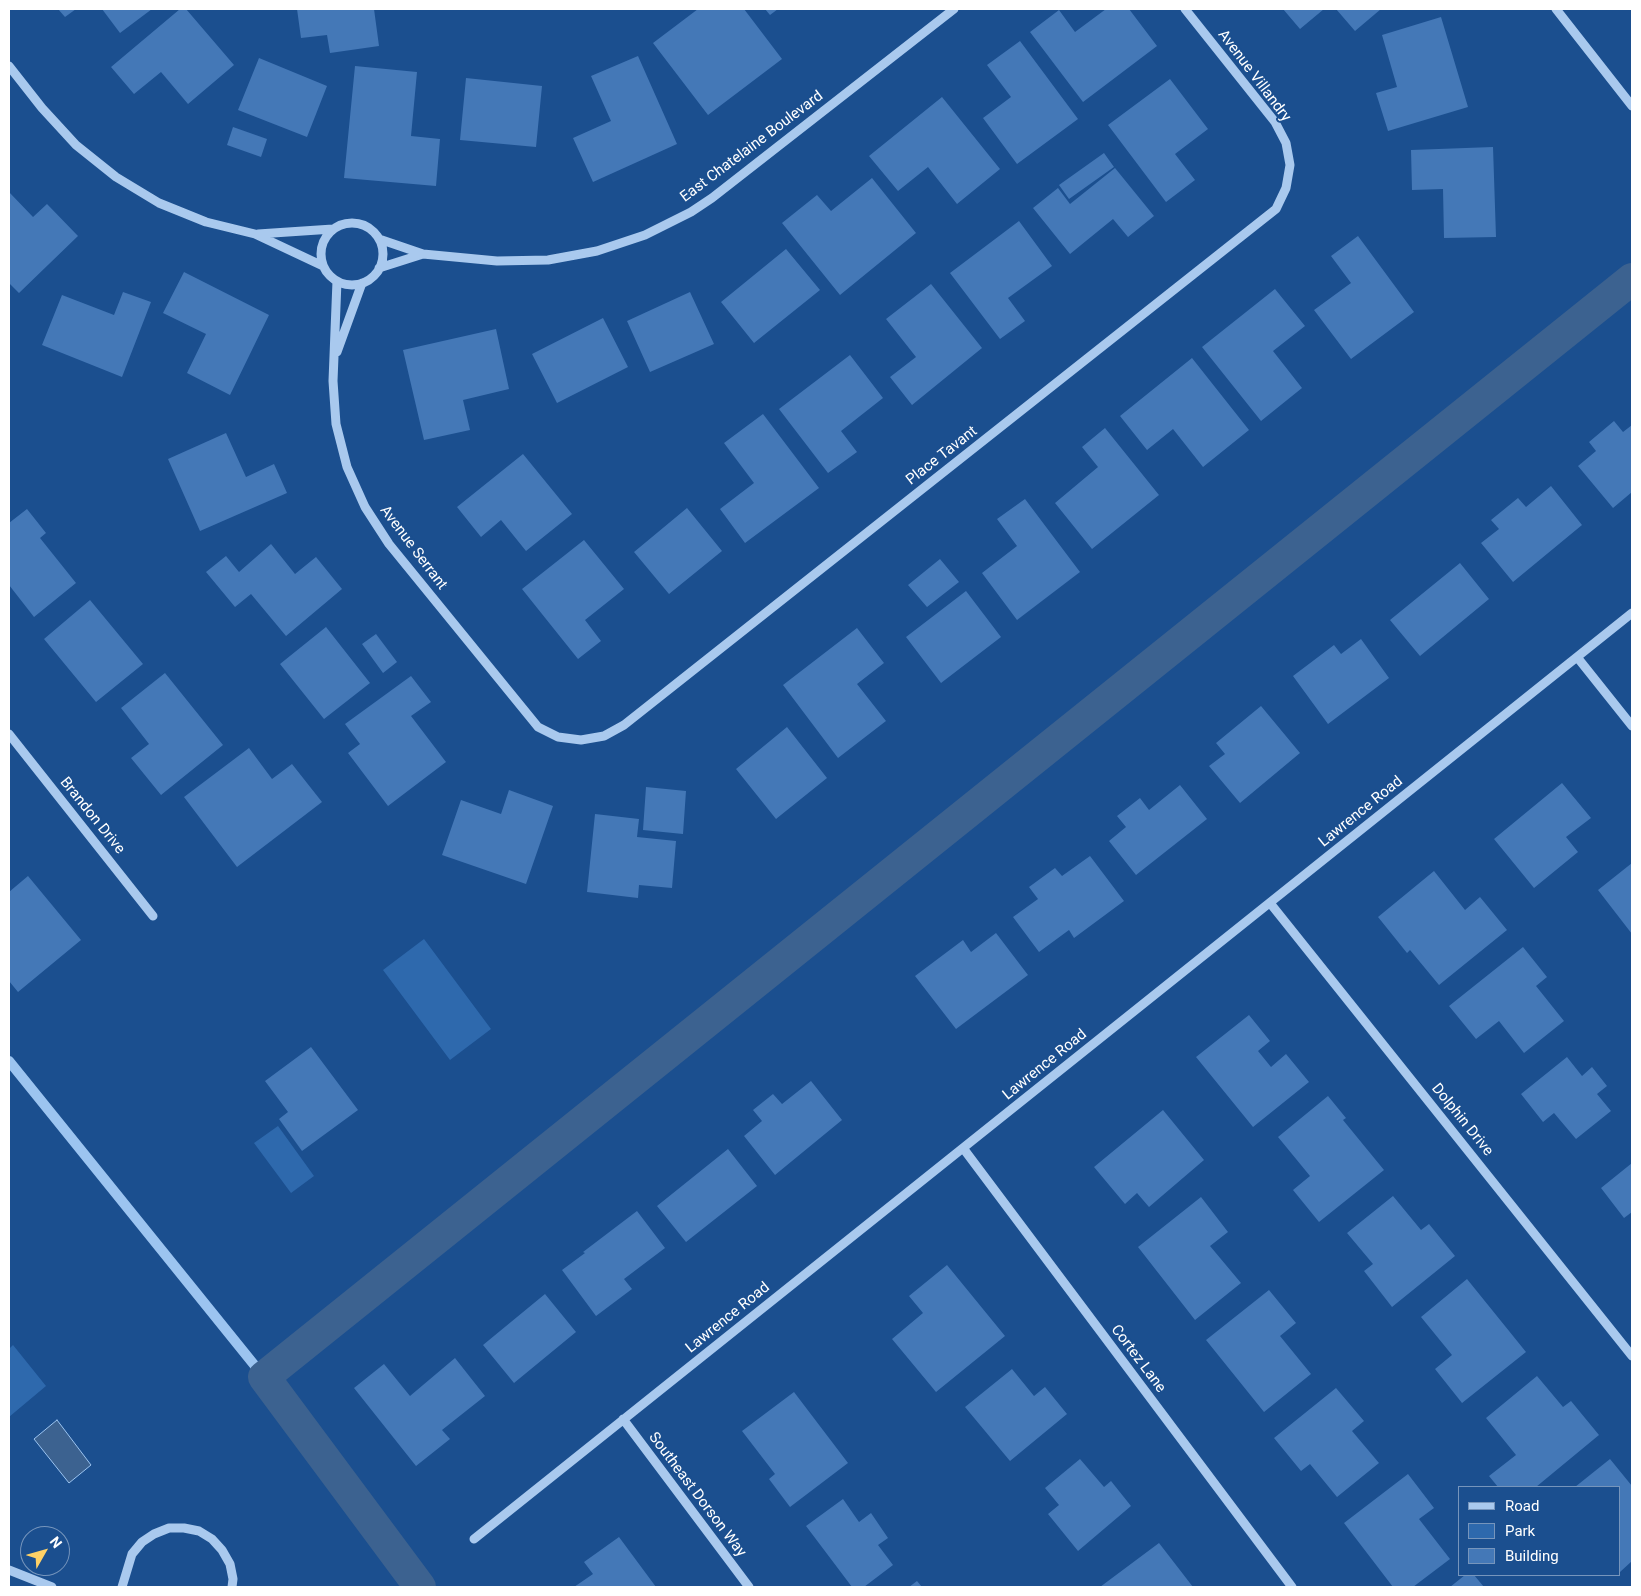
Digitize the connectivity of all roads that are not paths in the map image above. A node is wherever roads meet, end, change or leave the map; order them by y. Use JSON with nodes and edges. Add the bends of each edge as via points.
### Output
{"nodes":[{"id":1,"x":954,"y":9,"type":"edge"},
{"id":2,"x":1185,"y":9,"type":"edge"},
{"id":3,"x":1556,"y":9,"type":"edge"},
{"id":4,"x":9,"y":66,"type":"edge"},
{"id":5,"x":1632,"y":106,"type":"edge"},
{"id":6,"x":1290,"y":165,"type":"joint"},
{"id":7,"x":333,"y":229,"type":"junction"},
{"id":8,"x":255,"y":234,"type":"junction"},
{"id":9,"x":379,"y":240,"type":"junction"},
{"id":10,"x":423,"y":254,"type":"junction"},
{"id":11,"x":324,"y":266,"type":"junction"},
{"id":12,"x":379,"y":268,"type":"junction"},
{"id":13,"x":337,"y":281,"type":"junction"},
{"id":14,"x":362,"y":283,"type":"junction"},
{"id":15,"x":334,"y":360,"type":"junction"},
{"id":16,"x":1632,"y":613,"type":"edge"},
{"id":17,"x":1577,"y":657,"type":"junction"},
{"id":18,"x":1632,"y":726,"type":"edge"},
{"id":19,"x":9,"y":734,"type":"edge"},
{"id":20,"x":581,"y":740,"type":"joint"},
{"id":21,"x":1270,"y":902,"type":"junction"},
{"id":22,"x":153,"y":916,"type":"dead end"},
{"id":23,"x":963,"y":1148,"type":"junction"},
{"id":24,"x":1632,"y":1356,"type":"edge"},
{"id":25,"x":623,"y":1419,"type":"junction"},
{"id":26,"x":474,"y":1539,"type":"dead end"},
{"id":27,"x":9,"y":1570,"type":"edge"},
{"id":28,"x":52,"y":1587,"type":"edge"},
{"id":29,"x":122,"y":1587,"type":"edge"},
{"id":30,"x":232,"y":1587,"type":"edge"},
{"id":31,"x":749,"y":1587,"type":"edge"},
{"id":32,"x":1292,"y":1587,"type":"edge"}],
"edges":[{"from":1,"to":10,"type":"street","name":"East Chatelaine Boulevard","via":[[712,198],[645,235],[597,251],[548,260],[497,261]]},
{"from":2,"to":6,"type":"street","name":"Avenue Villandry","via":[[1275,122],[1286,143]]},
{"from":3,"to":5,"type":"street"},
{"from":4,"to":8,"type":"street","via":[[76,145],[116,177],[167,206],[206,222]]},
{"from":6,"to":20,"type":"street","name":"Place Tavant","via":[[1286,188],[1276,208],[624,725],[604,736]]},
{"from":7,"to":8,"type":"street"},
{"from":7,"to":9,"type":"street","via":[[343,224],[364,225]]},
{"from":7,"to":11,"type":"street","via":[[322,246]]},
{"from":8,"to":11,"type":"street"},
{"from":9,"to":10,"type":"street","name":"East Chatelaine Boulevard"},
{"from":9,"to":12,"type":"street","via":[[383,249]]},
{"from":10,"to":12,"type":"street","name":"East Chatelaine Boulevard"},
{"from":11,"to":13,"type":"street"},
{"from":12,"to":14,"type":"street","via":[[374,276]]},
{"from":13,"to":14,"type":"street"},
{"from":13,"to":15,"type":"street","name":"Avenue Serrant"},
{"from":14,"to":15,"type":"street"},
{"from":15,"to":20,"type":"street","name":"Avenue Serrant","via":[[333,381],[340,441],[347,467],[374,522],[538,726],[558,737]]},
{"from":16,"to":17,"type":"street","name":"Lawrence Road"},
{"from":17,"to":18,"type":"street"},
{"from":17,"to":21,"type":"street","name":"Lawrence Road"},
{"from":19,"to":22,"type":"street","name":"Brandon Drive"},
{"from":21,"to":23,"type":"street","name":"Lawrence Road"},
{"from":21,"to":24,"type":"street","name":"Dolphin Drive"},
{"from":23,"to":25,"type":"street","name":"Lawrence Road"},
{"from":23,"to":32,"type":"street","name":"Cortez Lane"},
{"from":25,"to":26,"type":"street","name":"Lawrence Road"},
{"from":25,"to":31,"type":"street","name":"Southeast Dorson Way"},
{"from":27,"to":28,"type":"street"},
{"from":29,"to":30,"type":"street","via":[[132,1554],[142,1542],[169,1528],[184,1528],[199,1531],[222,1550],[230,1564]]}]}
